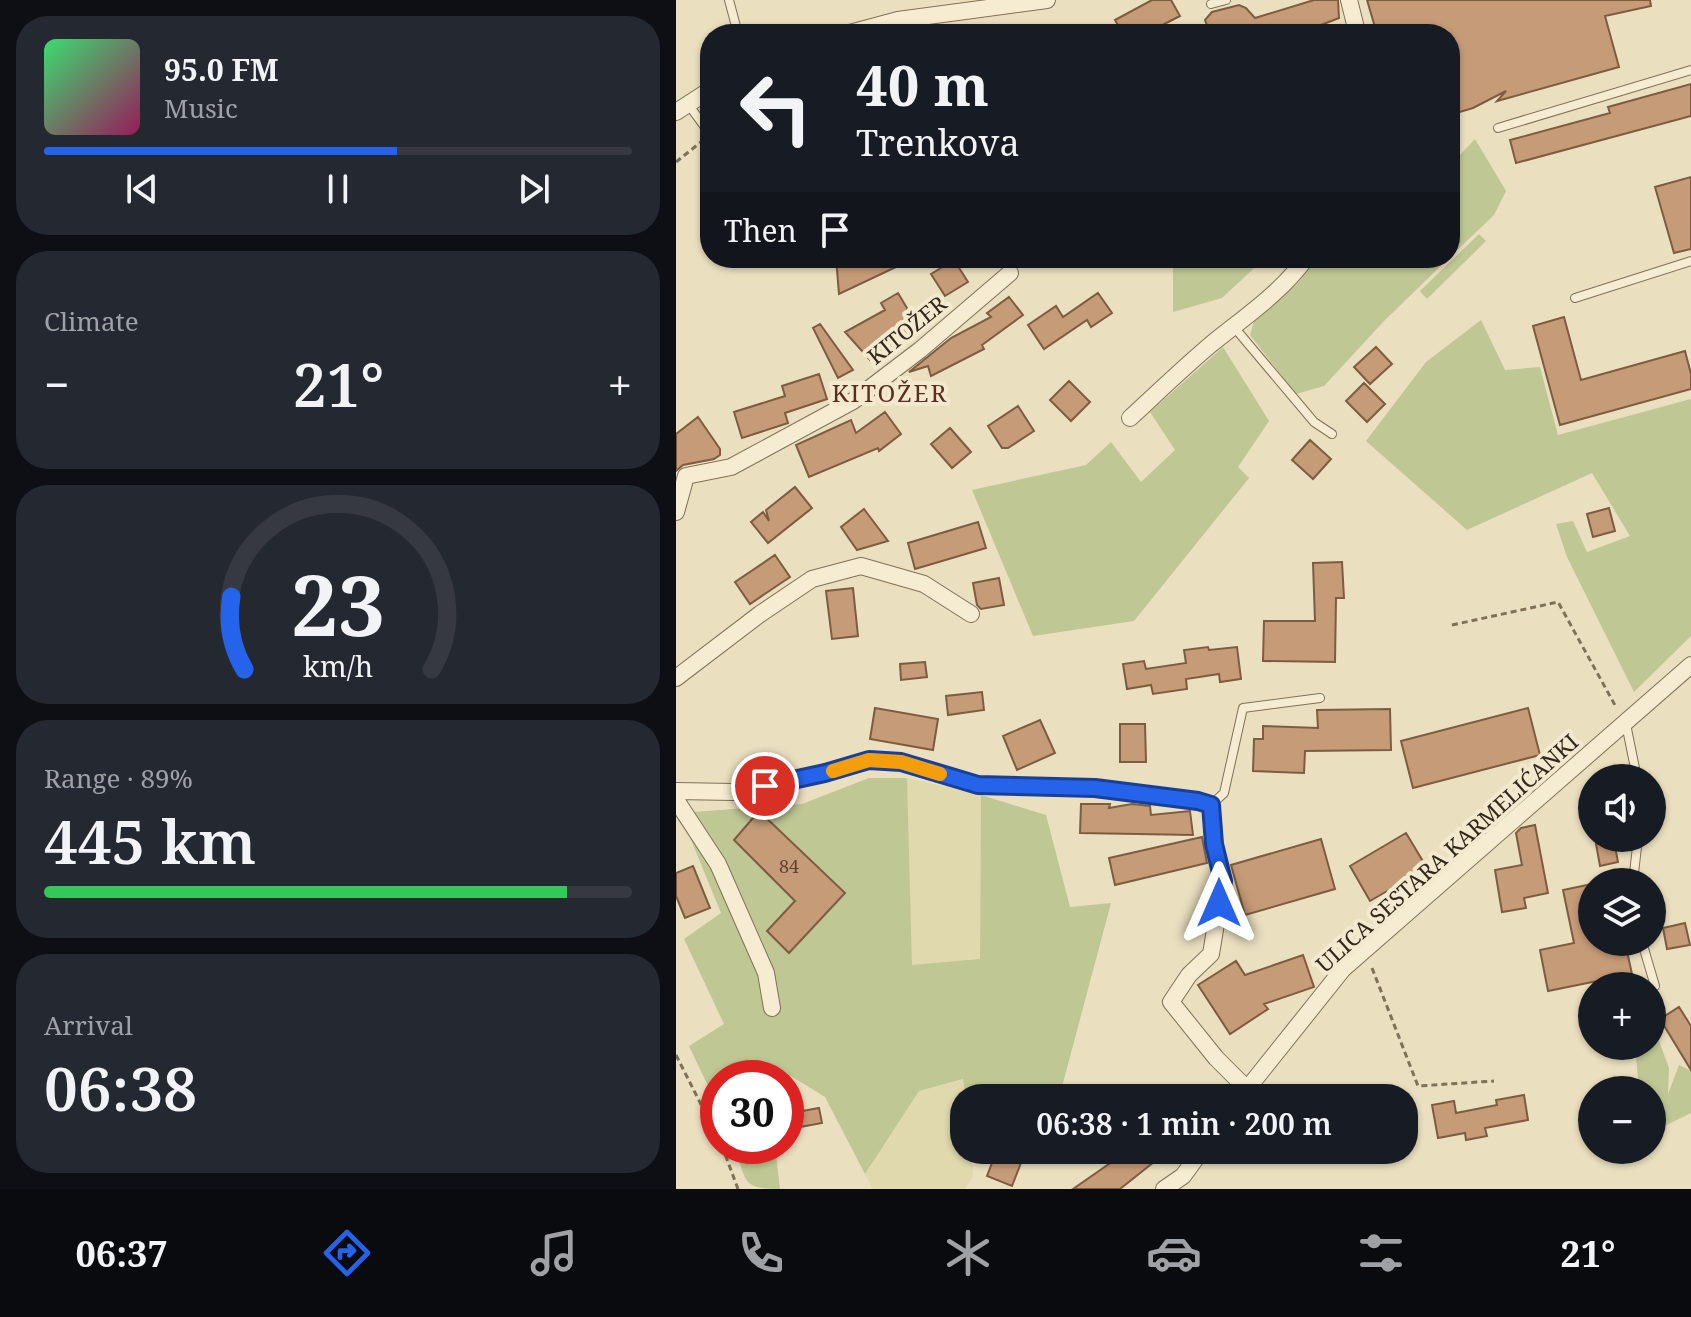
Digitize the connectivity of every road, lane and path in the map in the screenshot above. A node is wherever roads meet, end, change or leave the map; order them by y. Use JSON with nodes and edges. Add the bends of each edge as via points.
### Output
{"nodes":[{"id":1,"x":729,"y":0,"type":"edge"},
{"id":2,"x":1046,"y":0,"type":"edge"},
{"id":3,"x":1226,"y":0,"type":"edge"},
{"id":4,"x":1349,"y":0,"type":"edge"},
{"id":5,"x":1211,"y":4,"type":"dead end"},
{"id":6,"x":735,"y":24,"type":"edge"},
{"id":7,"x":883,"y":24,"type":"edge"},
{"id":8,"x":1355,"y":24,"type":"edge"},
{"id":9,"x":1691,"y":70,"type":"edge"},
{"id":10,"x":700,"y":96,"type":"edge"},
{"id":11,"x":682,"y":108,"type":"edge"},
{"id":12,"x":700,"y":125,"type":"edge"},
{"id":13,"x":1498,"y":128,"type":"dead end"},
{"id":14,"x":700,"y":143,"type":"edge"},
{"id":15,"x":676,"y":162,"type":"edge"},
{"id":16,"x":1691,"y":261,"type":"edge"},
{"id":17,"x":1299,"y":268,"type":"edge"},
{"id":18,"x":1010,"y":273,"type":"dead end"},
{"id":19,"x":1575,"y":298,"type":"dead end"},
{"id":20,"x":1234,"y":326,"type":"junction"},
{"id":21,"x":1130,"y":418,"type":"dead end"},
{"id":22,"x":1332,"y":434,"type":"dead end"},
{"id":23,"x":676,"y":512,"type":"edge"},
{"id":24,"x":971,"y":614,"type":"dead end"},
{"id":25,"x":1452,"y":625,"type":"dead end"},
{"id":26,"x":1691,"y":665,"type":"edge"},
{"id":27,"x":676,"y":678,"type":"edge"},
{"id":28,"x":1320,"y":698,"type":"dead end"},
{"id":29,"x":1626,"y":724,"type":"junction"},
{"id":30,"x":1634,"y":764,"type":"edge"},
{"id":31,"x":676,"y":791,"type":"edge"},
{"id":32,"x":676,"y":800,"type":"edge"},
{"id":33,"x":1211,"y":805,"type":"junction"},
{"id":34,"x":1365,"y":949,"type":"junction"},
{"id":35,"x":772,"y":1008,"type":"dead end"},
{"id":36,"x":676,"y":1055,"type":"edge"},
{"id":37,"x":1494,"y":1081,"type":"dead end"},
{"id":38,"x":1236,"y":1084,"type":"edge"},
{"id":39,"x":1250,"y":1084,"type":"edge"},
{"id":40,"x":700,"y":1102,"type":"edge"},
{"id":41,"x":731,"y":1164,"type":"edge"},
{"id":42,"x":1192,"y":1164,"type":"edge"},
{"id":43,"x":738,"y":1189,"type":"edge"},
{"id":44,"x":1164,"y":1189,"type":"edge"}],
"edges":[{"from":1,"to":6,"type":"lane"},
{"from":2,"to":7,"type":"street"},
{"from":3,"to":5,"type":"lane"},
{"from":4,"to":8,"type":"street"},
{"from":9,"to":13,"type":"lane"},
{"from":10,"to":11,"type":"street"},
{"from":11,"to":12,"type":"lane"},
{"from":14,"to":15,"type":"path"},
{"from":16,"to":19,"type":"lane"},
{"from":17,"to":20,"type":"street"},
{"from":18,"to":23,"type":"street","name":"KITOŽER","via":[[853,401],[731,467],[686,476]]},
{"from":20,"to":21,"type":"street"},
{"from":20,"to":22,"type":"lane","via":[[1314,422]]},
{"from":24,"to":27,"type":"street","via":[[924,584],[861,566],[812,579]]},
{"from":25,"to":29,"type":"path","via":[[1558,602]]},
{"from":26,"to":29,"type":"street","name":"ULICA SESTARA KARMELIĆANKI"},
{"from":28,"to":33,"type":"lane","via":[[1243,708],[1224,793]]},
{"from":29,"to":30,"type":"lane"},
{"from":29,"to":34,"type":"street","name":"ULICA SESTARA KARMELIĆANKI"},
{"from":31,"to":33,"type":"street","via":[[734,792],[869,760],[901,762],[978,785],[1095,788]]},
{"from":32,"to":35,"type":"street","via":[[718,864],[766,973]]},
{"from":33,"to":38,"type":"street","via":[[1223,881],[1211,954],[1171,1002]]},
{"from":34,"to":37,"type":"path","via":[[1418,1086]]},
{"from":34,"to":39,"type":"street","name":"ULICA SESTARA KARMELIĆANKI"},
{"from":36,"to":40,"type":"path"},
{"from":41,"to":43,"type":"path"},
{"from":42,"to":44,"type":"street"}]}
